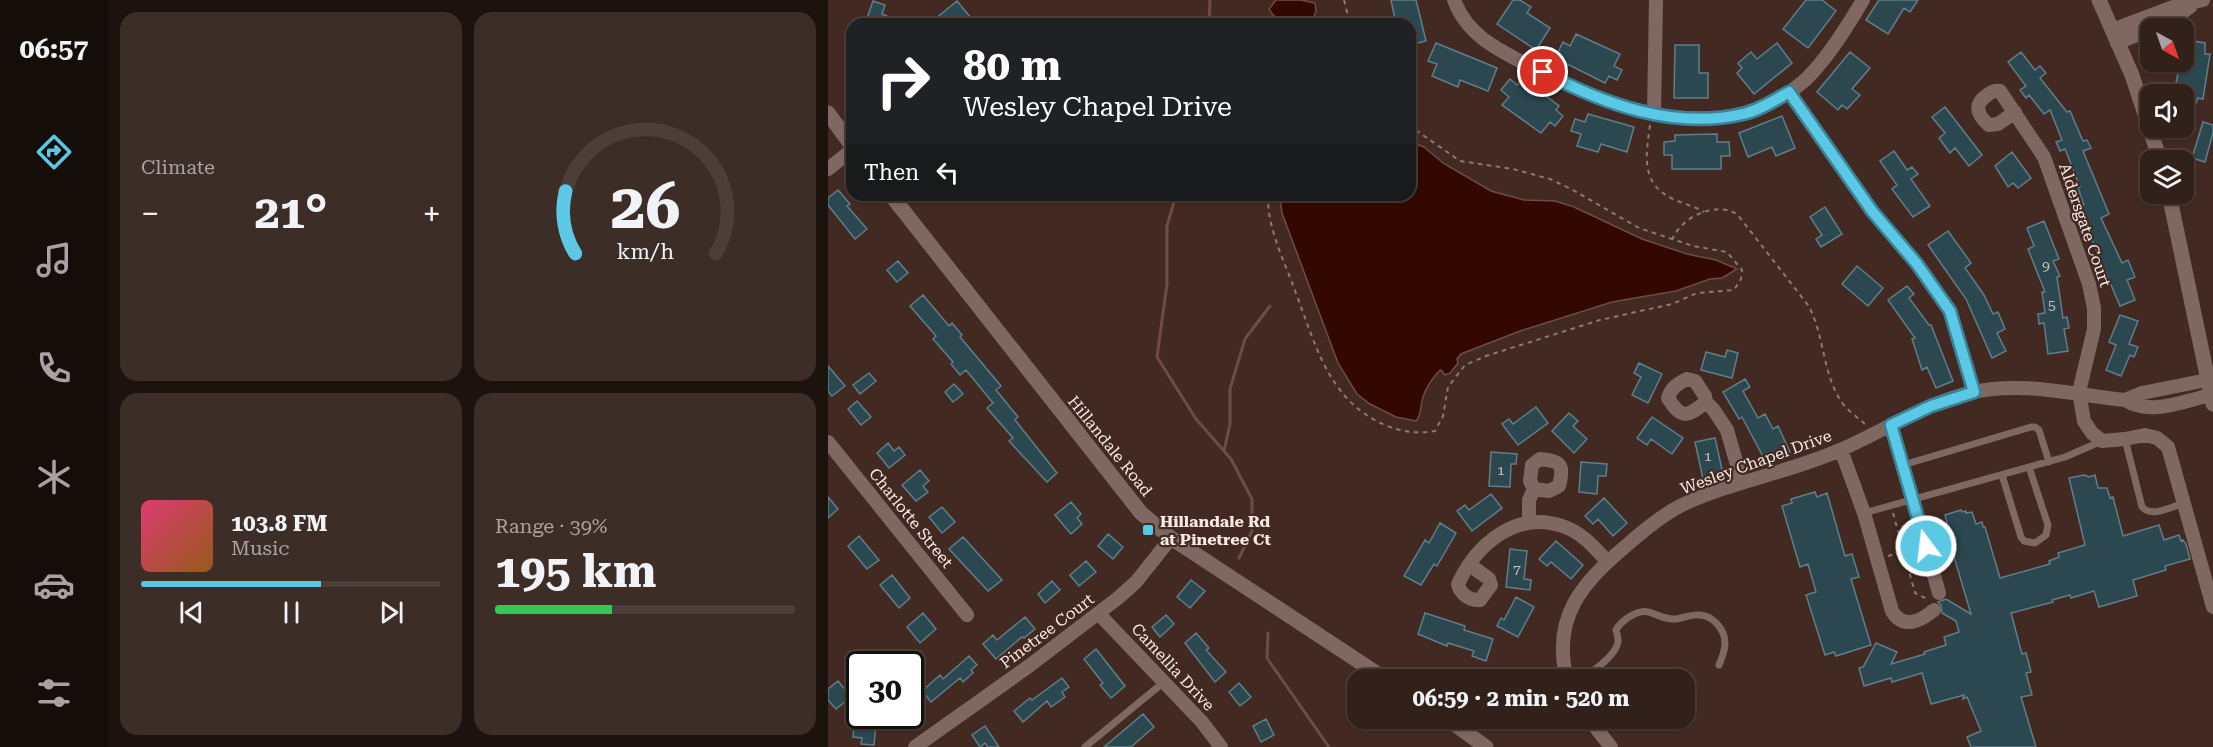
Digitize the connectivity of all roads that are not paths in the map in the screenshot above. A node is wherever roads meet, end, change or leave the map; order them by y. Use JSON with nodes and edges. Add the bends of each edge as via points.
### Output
{"nodes":[{"id":1,"x":1454,"y":0,"type":"edge"},
{"id":2,"x":1656,"y":0,"type":"edge"},
{"id":3,"x":1863,"y":0,"type":"edge"},
{"id":4,"x":2099,"y":0,"type":"edge"},
{"id":5,"x":2199,"y":2,"type":"edge"},
{"id":6,"x":2174,"y":18,"type":"edge"},
{"id":7,"x":2140,"y":31,"type":"edge"},
{"id":8,"x":2115,"y":37,"type":"junction"},
{"id":9,"x":1789,"y":92,"type":"junction"},
{"id":10,"x":2015,"y":112,"type":"dead end"},
{"id":11,"x":828,"y":113,"type":"edge"},
{"id":12,"x":1654,"y":113,"type":"junction"},
{"id":13,"x":828,"y":119,"type":"edge"},
{"id":14,"x":846,"y":139,"type":"edge"},
{"id":15,"x":846,"y":140,"type":"edge"},
{"id":16,"x":846,"y":147,"type":"edge"},
{"id":17,"x":2157,"y":150,"type":"edge"},
{"id":18,"x":828,"y":169,"type":"edge"},
{"id":19,"x":896,"y":201,"type":"edge"},
{"id":20,"x":2171,"y":204,"type":"edge"},
{"id":21,"x":2163,"y":389,"type":"junction"},
{"id":22,"x":1974,"y":392,"type":"junction"},
{"id":23,"x":2079,"y":393,"type":"junction"},
{"id":24,"x":2210,"y":393,"type":"edge"},
{"id":25,"x":2126,"y":400,"type":"junction"},
{"id":26,"x":1706,"y":402,"type":"dead end"},
{"id":27,"x":2166,"y":406,"type":"junction"},
{"id":28,"x":1891,"y":425,"type":"junction"},
{"id":29,"x":2125,"y":439,"type":"junction"},
{"id":30,"x":2102,"y":441,"type":"junction"},
{"id":31,"x":828,"y":442,"type":"edge"},
{"id":32,"x":1841,"y":450,"type":"junction"},
{"id":33,"x":2049,"y":462,"type":"junction"},
{"id":34,"x":1903,"y":465,"type":"junction"},
{"id":35,"x":2029,"y":467,"type":"junction"},
{"id":36,"x":2002,"y":475,"type":"junction"},
{"id":37,"x":1742,"y":482,"type":"junction"},
{"id":38,"x":1534,"y":489,"type":"dead end"},
{"id":39,"x":1913,"y":500,"type":"junction"},
{"id":40,"x":2184,"y":503,"type":"junction"},
{"id":41,"x":1864,"y":513,"type":"junction"},
{"id":42,"x":1529,"y":522,"type":"junction"},
{"id":43,"x":1171,"y":538,"type":"junction"},
{"id":44,"x":1607,"y":561,"type":"junction"},
{"id":45,"x":1470,"y":565,"type":"dead end"},
{"id":46,"x":2213,"y":607,"type":"edge"},
{"id":47,"x":1098,"y":613,"type":"junction"},
{"id":48,"x":967,"y":615,"type":"dead end"},
{"id":49,"x":1719,"y":665,"type":"dead end"},
{"id":50,"x":1370,"y":669,"type":"edge"},
{"id":51,"x":1564,"y":669,"type":"edge"},
{"id":52,"x":1595,"y":669,"type":"edge"},
{"id":53,"x":1164,"y":682,"type":"junction"},
{"id":54,"x":1461,"y":729,"type":"edge"},
{"id":55,"x":1597,"y":729,"type":"edge"},
{"id":56,"x":934,"y":741,"type":"edge"},
{"id":57,"x":915,"y":747,"type":"edge"},
{"id":58,"x":1085,"y":747,"type":"edge"},
{"id":59,"x":1221,"y":747,"type":"edge"},
{"id":60,"x":1486,"y":747,"type":"edge"},
{"id":61,"x":1611,"y":747,"type":"edge"}],
"edges":[{"from":1,"to":12,"type":"street","via":[[1465,21],[1491,45],[1587,94]]},
{"from":2,"to":12,"type":"street"},
{"from":3,"to":9,"type":"street","via":[[1806,80]]},
{"from":4,"to":8,"type":"street"},
{"from":5,"to":6,"type":"street"},
{"from":5,"to":8,"type":"street","via":[[2173,7]]},
{"from":7,"to":8,"type":"street"},
{"from":8,"to":17,"type":"street"},
{"from":9,"to":12,"type":"street","via":[[1760,108],[1726,117],[1683,119]]},
{"from":9,"to":22,"type":"street","via":[[1872,211],[1950,311]]},
{"from":10,"to":23,"type":"street","name":"Aldersgate Court","via":[[2044,157],[2089,284],[2094,329]]},
{"from":11,"to":14,"type":"street"},
{"from":13,"to":15,"type":"street"},
{"from":16,"to":18,"type":"street"},
{"from":19,"to":43,"type":"street","name":"Hillandale Road","via":[[1125,494]]},
{"from":20,"to":24,"type":"street"},
{"from":21,"to":24,"type":"street","name":"Wesley Chapel Drive"},
{"from":21,"to":25,"type":"street","name":"Wesley Chapel Drive"},
{"from":21,"to":27,"type":"street"},
{"from":22,"to":23,"type":"street","name":"Wesley Chapel Drive","via":[[2023,387]]},
{"from":22,"to":28,"type":"street","name":"Wesley Chapel Drive"},
{"from":23,"to":25,"type":"street","name":"Wesley Chapel Drive"},
{"from":23,"to":30,"type":"street","via":[[2084,421]]},
{"from":24,"to":27,"type":"street","name":"Wesley Chapel Drive"},
{"from":25,"to":27,"type":"street","name":"Wesley Chapel Drive","via":[[2136,406]]},
{"from":26,"to":37,"type":"street","via":[[1727,430]]},
{"from":28,"to":32,"type":"street","name":"Wesley Chapel Drive"},
{"from":28,"to":34,"type":"street"},
{"from":29,"to":30,"type":"street"},
{"from":29,"to":40,"type":"street","via":[[2145,435],[2168,447]]},
{"from":29,"to":40,"type":"lane","via":[[2146,512]]},
{"from":30,"to":33,"type":"lane"},
{"from":31,"to":48,"type":"street","name":"Charlotte Street"},
{"from":32,"to":37,"type":"street","name":"Wesley Chapel Drive","via":[[1780,473]]},
{"from":32,"to":41,"type":"street"},
{"from":33,"to":34,"type":"lane","via":[[2039,430],[2031,427]]},
{"from":33,"to":35,"type":"lane"},
{"from":34,"to":39,"type":"street"},
{"from":35,"to":36,"type":"lane"},
{"from":35,"to":36,"type":"lane","via":[[2048,525],[2046,535],[2035,543],[2021,537]]},
{"from":36,"to":39,"type":"lane"},
{"from":37,"to":44,"type":"street","name":"Wesley Chapel Drive","via":[[1680,506]]},
{"from":38,"to":42,"type":"street","via":[[1529,500]]},
{"from":39,"to":41,"type":"lane"},
{"from":39,"to":41,"type":"street","via":[[1926,546],[1934,601],[1916,622],[1895,618]]},
{"from":40,"to":46,"type":"street"},
{"from":42,"to":44,"type":"street","via":[[1565,527],[1581,536]]},
{"from":42,"to":45,"type":"street","via":[[1493,539]]},
{"from":43,"to":47,"type":"street","name":"Pinetree Court","via":[[1136,582]]},
{"from":43,"to":50,"type":"street","name":"Hillandale Road"},
{"from":44,"to":51,"type":"street","name":"Wesley Chapel Drive","via":[[1571,606],[1562,645]]},
{"from":47,"to":53,"type":"street","name":"Camellia Drive"},
{"from":47,"to":56,"type":"street","name":"Pinetree Court"},
{"from":49,"to":52,"type":"lane","via":[[1725,636],[1706,615],[1665,618],[1639,610],[1620,623],[1615,651]]},
{"from":53,"to":58,"type":"lane"},
{"from":53,"to":59,"type":"street","name":"Camellia Drive"},
{"from":54,"to":60,"type":"street"},
{"from":55,"to":61,"type":"street"},
{"from":56,"to":57,"type":"street","name":"Pinetree Court"}]}
